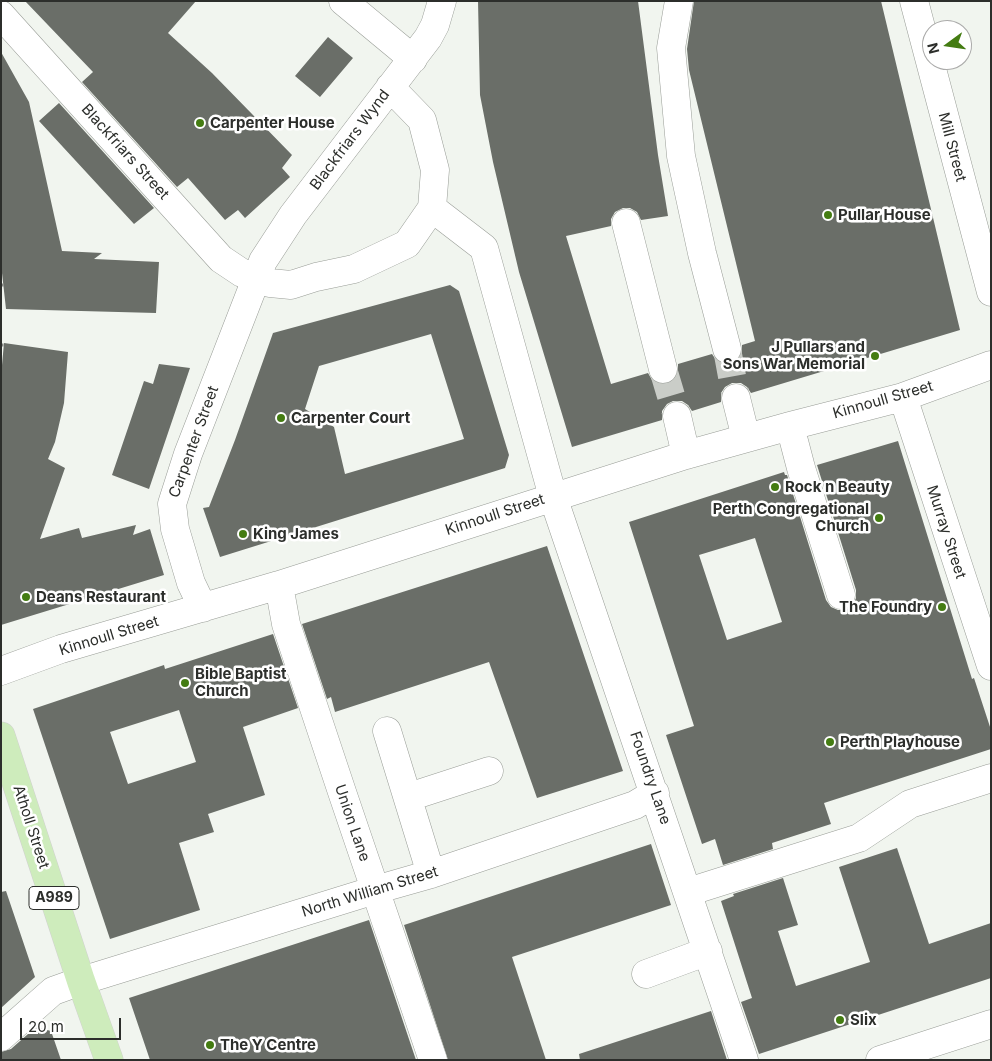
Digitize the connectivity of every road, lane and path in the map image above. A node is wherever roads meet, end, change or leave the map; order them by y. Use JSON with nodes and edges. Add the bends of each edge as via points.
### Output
{"nodes":[{"id":1,"x":343,"y":1,"type":"edge"},
{"id":2,"x":442,"y":1,"type":"edge"},
{"id":3,"x":679,"y":1,"type":"edge"},
{"id":4,"x":914,"y":1,"type":"edge"},
{"id":5,"x":1,"y":15,"type":"edge"},
{"id":6,"x":412,"y":59,"type":"junction"},
{"id":7,"x":390,"y":87,"type":"junction"},
{"id":8,"x":432,"y":208,"type":"junction"},
{"id":9,"x":626,"y":223,"type":"dead end"},
{"id":10,"x":256,"y":279,"type":"junction"},
{"id":11,"x":991,"y":292,"type":"edge"},
{"id":12,"x":727,"y":349,"type":"tunnel mouth"},
{"id":13,"x":991,"y":365,"type":"edge"},
{"id":14,"x":662,"y":369,"type":"tunnel mouth"},
{"id":15,"x":903,"y":397,"type":"junction"},
{"id":16,"x":736,"y":398,"type":"tunnel mouth"},
{"id":17,"x":676,"y":416,"type":"tunnel mouth"},
{"id":18,"x":790,"y":426,"type":"junction"},
{"id":19,"x":746,"y":438,"type":"junction"},
{"id":20,"x":686,"y":455,"type":"junction"},
{"id":21,"x":554,"y":497,"type":"junction"},
{"id":22,"x":280,"y":585,"type":"junction"},
{"id":23,"x":841,"y":595,"type":"dead end"},
{"id":24,"x":203,"y":608,"type":"junction"},
{"id":25,"x":991,"y":666,"type":"edge"},
{"id":26,"x":1,"y":671,"type":"edge"},
{"id":27,"x":387,"y":731,"type":"dead end"},
{"id":28,"x":1,"y":736,"type":"edge"},
{"id":29,"x":489,"y":770,"type":"dead end"},
{"id":30,"x":991,"y":778,"type":"edge"},
{"id":31,"x":655,"y":793,"type":"junction"},
{"id":32,"x":409,"y":797,"type":"junction"},
{"id":33,"x":431,"y":874,"type":"junction"},
{"id":34,"x":374,"y":890,"type":"junction"},
{"id":35,"x":688,"y":892,"type":"junction"},
{"id":36,"x":708,"y":951,"type":"junction"},
{"id":37,"x":646,"y":974,"type":"dead end"},
{"id":38,"x":81,"y":981,"type":"junction"},
{"id":39,"x":991,"y":1024,"type":"edge"},
{"id":40,"x":1,"y":1037,"type":"edge"},
{"id":41,"x":109,"y":1060,"type":"edge"},
{"id":42,"x":433,"y":1060,"type":"edge"},
{"id":43,"x":744,"y":1060,"type":"edge"},
{"id":44,"x":880,"y":1060,"type":"edge"}],
"edges":[{"from":1,"to":6,"type":"street"},
{"from":2,"to":6,"type":"street","name":"Blackfriars Wynd","via":[[435,25]]},
{"from":3,"to":12,"type":"street","via":[[672,48],[681,156]]},
{"from":4,"to":11,"type":"street","name":"Mill Street"},
{"from":5,"to":10,"type":"street","name":"Blackfriars Street","via":[[221,258]]},
{"from":6,"to":7,"type":"street","name":"Blackfriars Wynd"},
{"from":7,"to":8,"type":"street","via":[[422,120],[435,170]]},
{"from":7,"to":10,"type":"street","name":"Blackfriars Wynd","via":[[293,215],[263,261]]},
{"from":8,"to":10,"type":"street","name":"Blackfriars Street","via":[[407,244],[354,269],[291,285]]},
{"from":8,"to":21,"type":"street","name":"Foundry Lane","via":[[484,248]]},
{"from":9,"to":14,"type":"street"},
{"from":10,"to":24,"type":"street","name":"Carpenter Street","via":[[172,504],[172,517],[191,583]]},
{"from":13,"to":15,"type":"street","name":"Kinnoull Street"},
{"from":15,"to":18,"type":"street","name":"Kinnoull Street"},
{"from":15,"to":25,"type":"street","name":"Murray Street"},
{"from":16,"to":19,"type":"street"},
{"from":17,"to":20,"type":"street"},
{"from":18,"to":19,"type":"street","name":"Kinnoull Street"},
{"from":18,"to":23,"type":"street"},
{"from":19,"to":20,"type":"street","name":"Kinnoull Street"},
{"from":20,"to":21,"type":"street","name":"Kinnoull Street"},
{"from":21,"to":22,"type":"street","name":"Kinnoull Street"},
{"from":21,"to":31,"type":"street","name":"Foundry Lane"},
{"from":22,"to":24,"type":"street","name":"Kinnoull Street"},
{"from":22,"to":34,"type":"street","name":"Union Lane","via":[[286,624]]},
{"from":24,"to":26,"type":"street","name":"Kinnoull Street","via":[[61,649]]},
{"from":27,"to":32,"type":"street"},
{"from":28,"to":38,"type":"main road","name":"Atholl Street","number":"A989"},
{"from":29,"to":32,"type":"street"},
{"from":30,"to":35,"type":"street","via":[[910,804],[859,838]]},
{"from":31,"to":33,"type":"street","name":"North William Street","via":[[635,805]]},
{"from":31,"to":35,"type":"street","name":"Foundry Lane"},
{"from":32,"to":33,"type":"street"},
{"from":33,"to":34,"type":"street","name":"North William Street"},
{"from":34,"to":38,"type":"street","name":"North William Street"},
{"from":34,"to":42,"type":"street","name":"Union Lane"},
{"from":35,"to":36,"type":"street","name":"Foundry Lane"},
{"from":36,"to":37,"type":"street"},
{"from":36,"to":43,"type":"street","name":"Foundry Lane"},
{"from":38,"to":40,"type":"street","name":"North William Street","via":[[53,991]]},
{"from":38,"to":41,"type":"main road","name":"Atholl Street","number":"A989"},
{"from":39,"to":44,"type":"street"}]}
